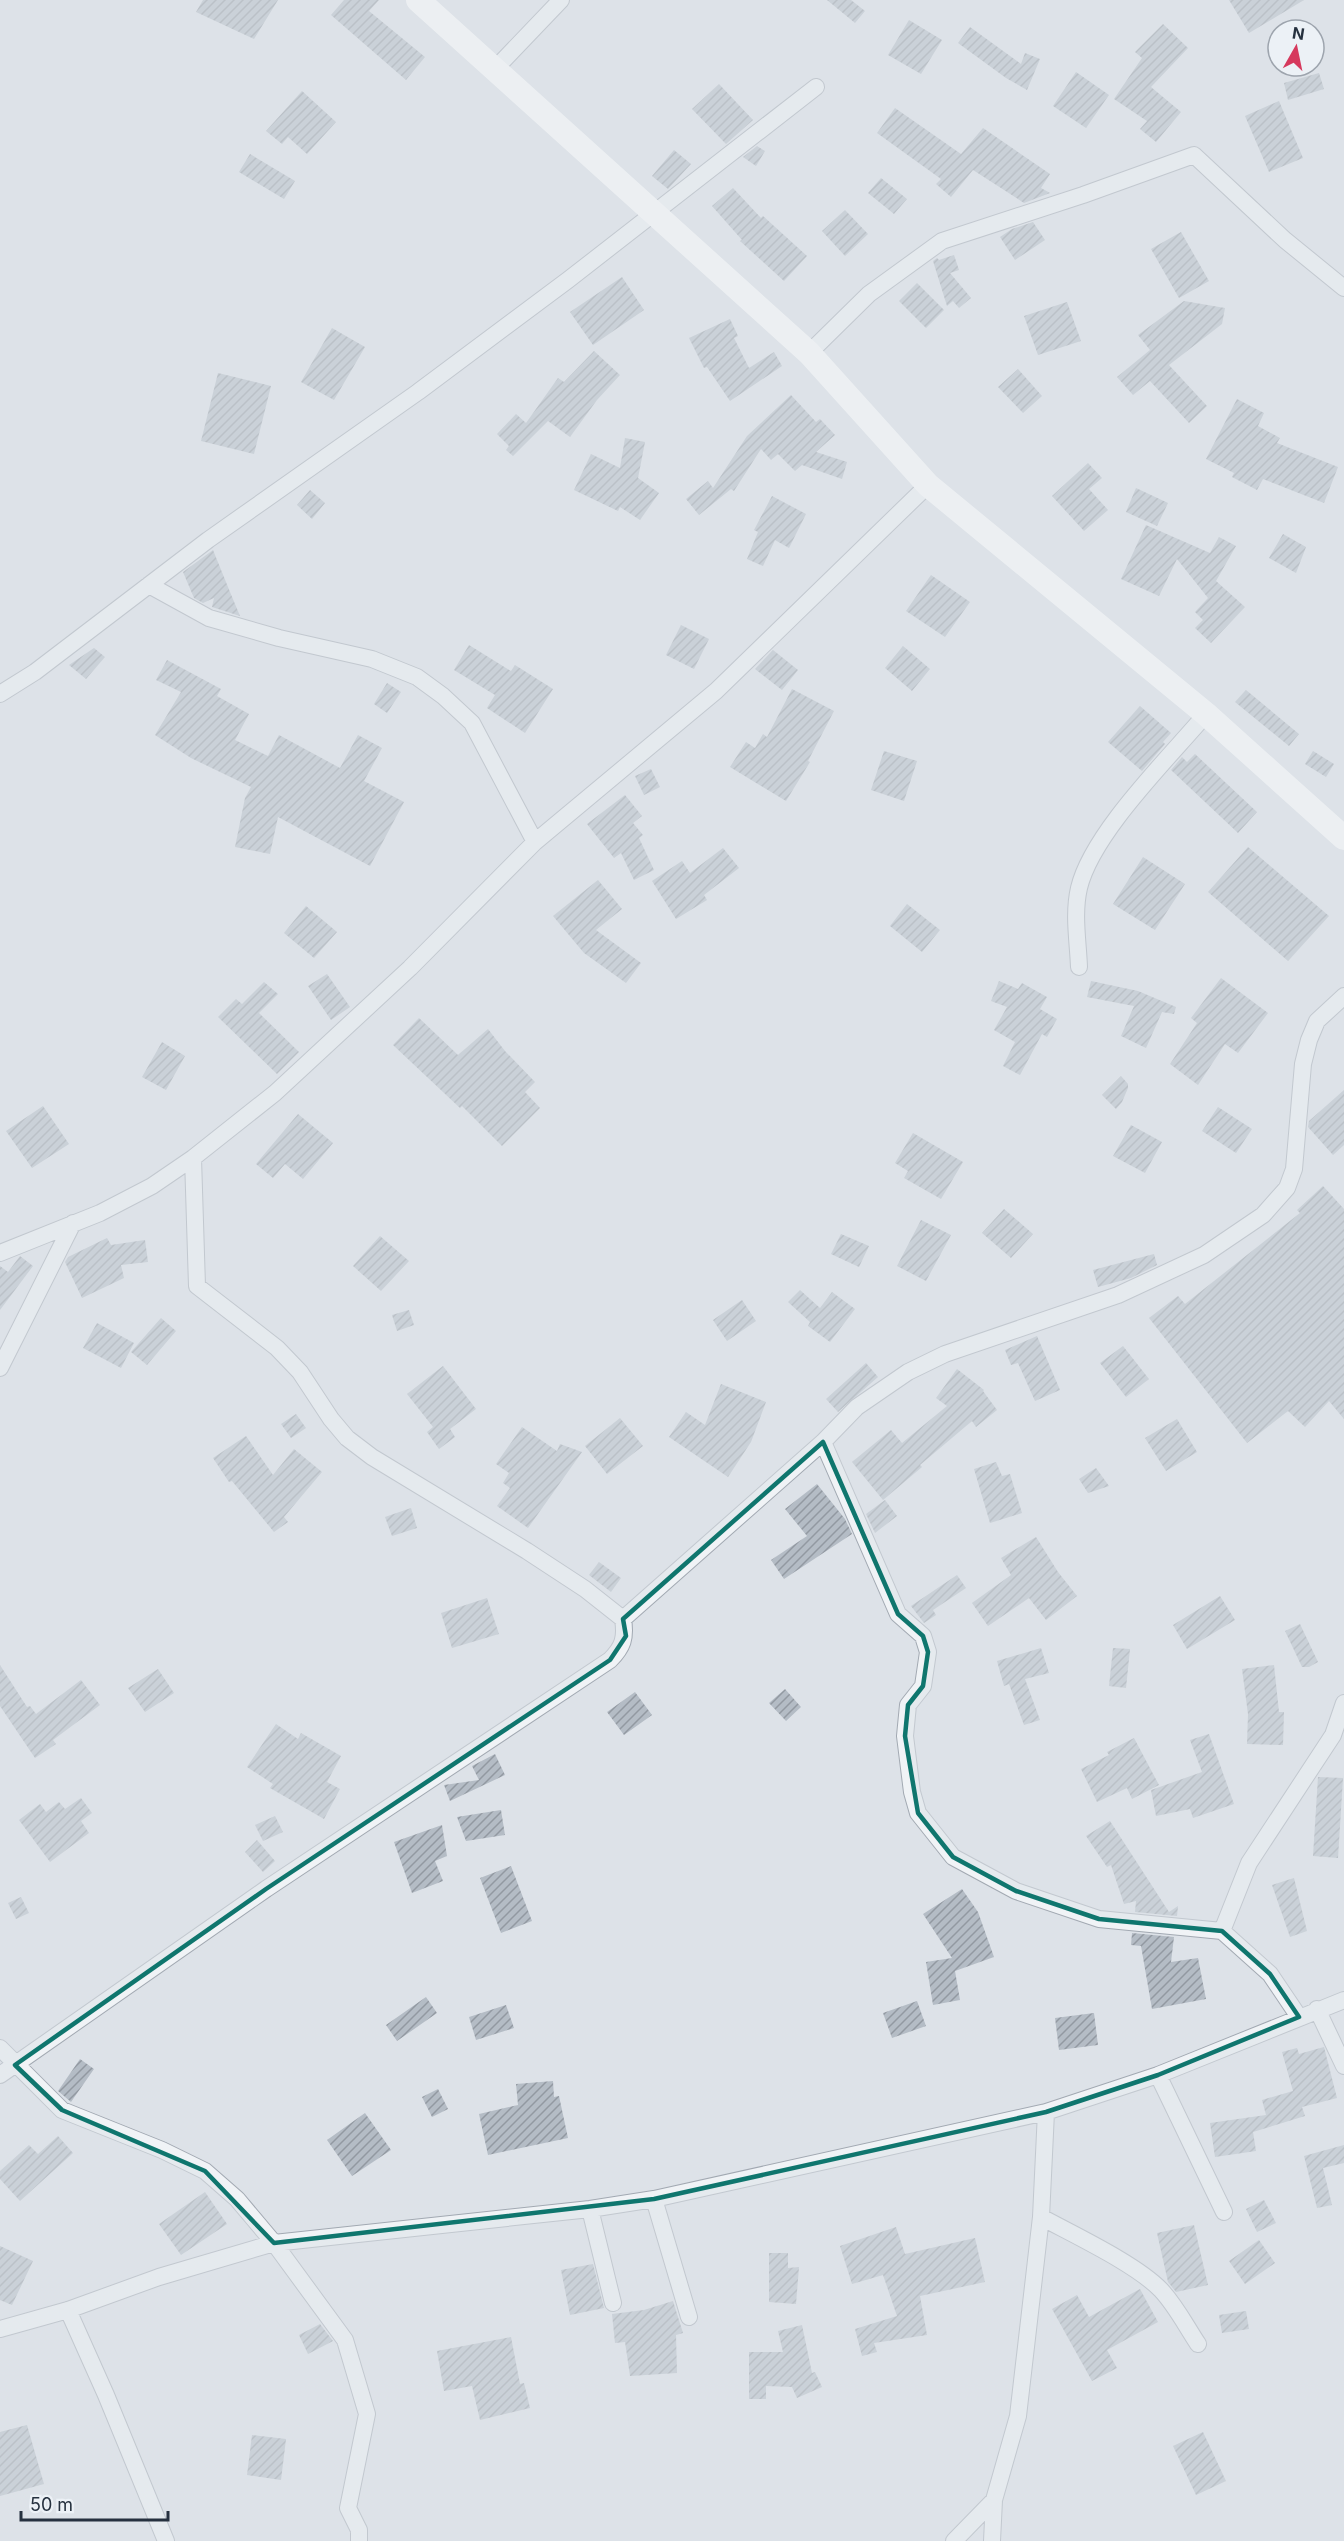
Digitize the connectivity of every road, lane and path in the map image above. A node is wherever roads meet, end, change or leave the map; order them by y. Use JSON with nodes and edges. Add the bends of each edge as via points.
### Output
{"nodes":[{"id":1,"x":419,"y":0,"type":"edge"},
{"id":2,"x":561,"y":0,"type":"edge"},
{"id":3,"x":495,"y":69,"type":"junction"},
{"id":4,"x":816,"y":87,"type":"dead end"},
{"id":5,"x":653,"y":213,"type":"junction"},
{"id":6,"x":1344,"y":288,"type":"edge"},
{"id":7,"x":809,"y":353,"type":"junction"},
{"id":8,"x":928,"y":485,"type":"junction"},
{"id":9,"x":149,"y":585,"type":"junction"},
{"id":10,"x":0,"y":694,"type":"edge"},
{"id":11,"x":1206,"y":714,"type":"junction"},
{"id":12,"x":1344,"y":838,"type":"edge"},
{"id":13,"x":535,"y":842,"type":"junction"},
{"id":14,"x":1079,"y":967,"type":"dead end"},
{"id":15,"x":1344,"y":996,"type":"edge"},
{"id":16,"x":194,"y":1158,"type":"junction"},
{"id":17,"x":73,"y":1223,"type":"junction"},
{"id":18,"x":0,"y":1253,"type":"edge"},
{"id":19,"x":0,"y":1368,"type":"edge"},
{"id":20,"x":823,"y":1442,"type":"junction"},
{"id":21,"x":623,"y":1619,"type":"junction"},
{"id":22,"x":1344,"y":1703,"type":"edge"},
{"id":23,"x":1222,"y":1931,"type":"junction"},
{"id":24,"x":1344,"y":2000,"type":"edge"},
{"id":25,"x":1317,"y":2009,"type":"junction"},
{"id":26,"x":1299,"y":2017,"type":"junction"},
{"id":27,"x":0,"y":2048,"type":"edge"},
{"id":28,"x":15,"y":2065,"type":"junction"},
{"id":29,"x":1344,"y":2066,"type":"edge"},
{"id":30,"x":0,"y":2074,"type":"edge"},
{"id":31,"x":1158,"y":2075,"type":"junction"},
{"id":32,"x":1046,"y":2112,"type":"junction"},
{"id":33,"x":654,"y":2199,"type":"junction"},
{"id":34,"x":590,"y":2209,"type":"junction"},
{"id":35,"x":1224,"y":2212,"type":"dead end"},
{"id":36,"x":1041,"y":2217,"type":"junction"},
{"id":37,"x":274,"y":2243,"type":"junction"},
{"id":38,"x":613,"y":2303,"type":"dead end"},
{"id":39,"x":68,"y":2310,"type":"junction"},
{"id":40,"x":689,"y":2317,"type":"dead end"},
{"id":41,"x":0,"y":2329,"type":"edge"},
{"id":42,"x":1198,"y":2344,"type":"dead end"},
{"id":43,"x":994,"y":2500,"type":"junction"},
{"id":44,"x":166,"y":2541,"type":"edge"},
{"id":45,"x":359,"y":2541,"type":"edge"},
{"id":46,"x":954,"y":2541,"type":"edge"},
{"id":47,"x":992,"y":2541,"type":"edge"}],
"edges":[{"from":1,"to":3,"type":"main road"},
{"from":2,"to":3,"type":"street"},
{"from":3,"to":5,"type":"main road"},
{"from":4,"to":5,"type":"street"},
{"from":5,"to":7,"type":"main road"},
{"from":5,"to":9,"type":"street","via":[[418,392]]},
{"from":6,"to":7,"type":"street","via":[[1285,240],[1194,155],[942,241],[868,294]]},
{"from":7,"to":8,"type":"main road"},
{"from":8,"to":11,"type":"main road"},
{"from":8,"to":13,"type":"street","via":[[716,691]]},
{"from":9,"to":10,"type":"street"},
{"from":9,"to":13,"type":"street","via":[[209,618],[372,659],[417,677],[471,723]]},
{"from":11,"to":12,"type":"main road"},
{"from":11,"to":14,"type":"street","via":[[1137,794],[1092,857],[1077,905]]},
{"from":13,"to":16,"type":"street","via":[[410,968],[284,1085]]},
{"from":15,"to":20,"type":"street","via":[[1317,1022],[1309,1040],[1294,1169],[1287,1188],[1263,1215],[1204,1255],[1118,1295],[945,1354],[908,1372],[857,1407]]},
{"from":16,"to":17,"type":"street","via":[[152,1186]]},
{"from":16,"to":21,"type":"street","via":[[197,1286],[278,1348],[347,1438],[576,1583]]},
{"from":17,"to":18,"type":"street"},
{"from":17,"to":19,"type":"street"},
{"from":20,"to":21,"type":"street"},
{"from":20,"to":23,"type":"street","via":[[898,1614],[923,1636],[928,1653],[923,1686],[908,1704],[905,1736],[912,1792],[918,1813],[953,1857],[1016,1891],[1099,1919]]},
{"from":21,"to":28,"type":"street","via":[[626,1636],[620,1651],[610,1660],[266,1889]]},
{"from":22,"to":23,"type":"street","via":[[1333,1735],[1249,1863]]},
{"from":23,"to":26,"type":"street","via":[[1270,1974]]},
{"from":24,"to":25,"type":"street"},
{"from":25,"to":26,"type":"street"},
{"from":25,"to":29,"type":"street"},
{"from":26,"to":31,"type":"street"},
{"from":27,"to":28,"type":"street"},
{"from":28,"to":30,"type":"street"},
{"from":28,"to":37,"type":"street","via":[[62,2110],[205,2171],[237,2199]]},
{"from":31,"to":32,"type":"street"},
{"from":31,"to":35,"type":"street"},
{"from":32,"to":33,"type":"street"},
{"from":32,"to":36,"type":"street"},
{"from":33,"to":34,"type":"street"},
{"from":33,"to":40,"type":"street"},
{"from":34,"to":37,"type":"street"},
{"from":34,"to":38,"type":"street"},
{"from":36,"to":42,"type":"street","via":[[1159,2288]]},
{"from":36,"to":43,"type":"street","via":[[1018,2415]]},
{"from":37,"to":39,"type":"street","via":[[159,2277]]},
{"from":37,"to":45,"type":"street","via":[[345,2340],[367,2414],[348,2508],[359,2529]]},
{"from":39,"to":41,"type":"street"},
{"from":39,"to":44,"type":"street"},
{"from":43,"to":46,"type":"street"},
{"from":43,"to":47,"type":"street"}]}
